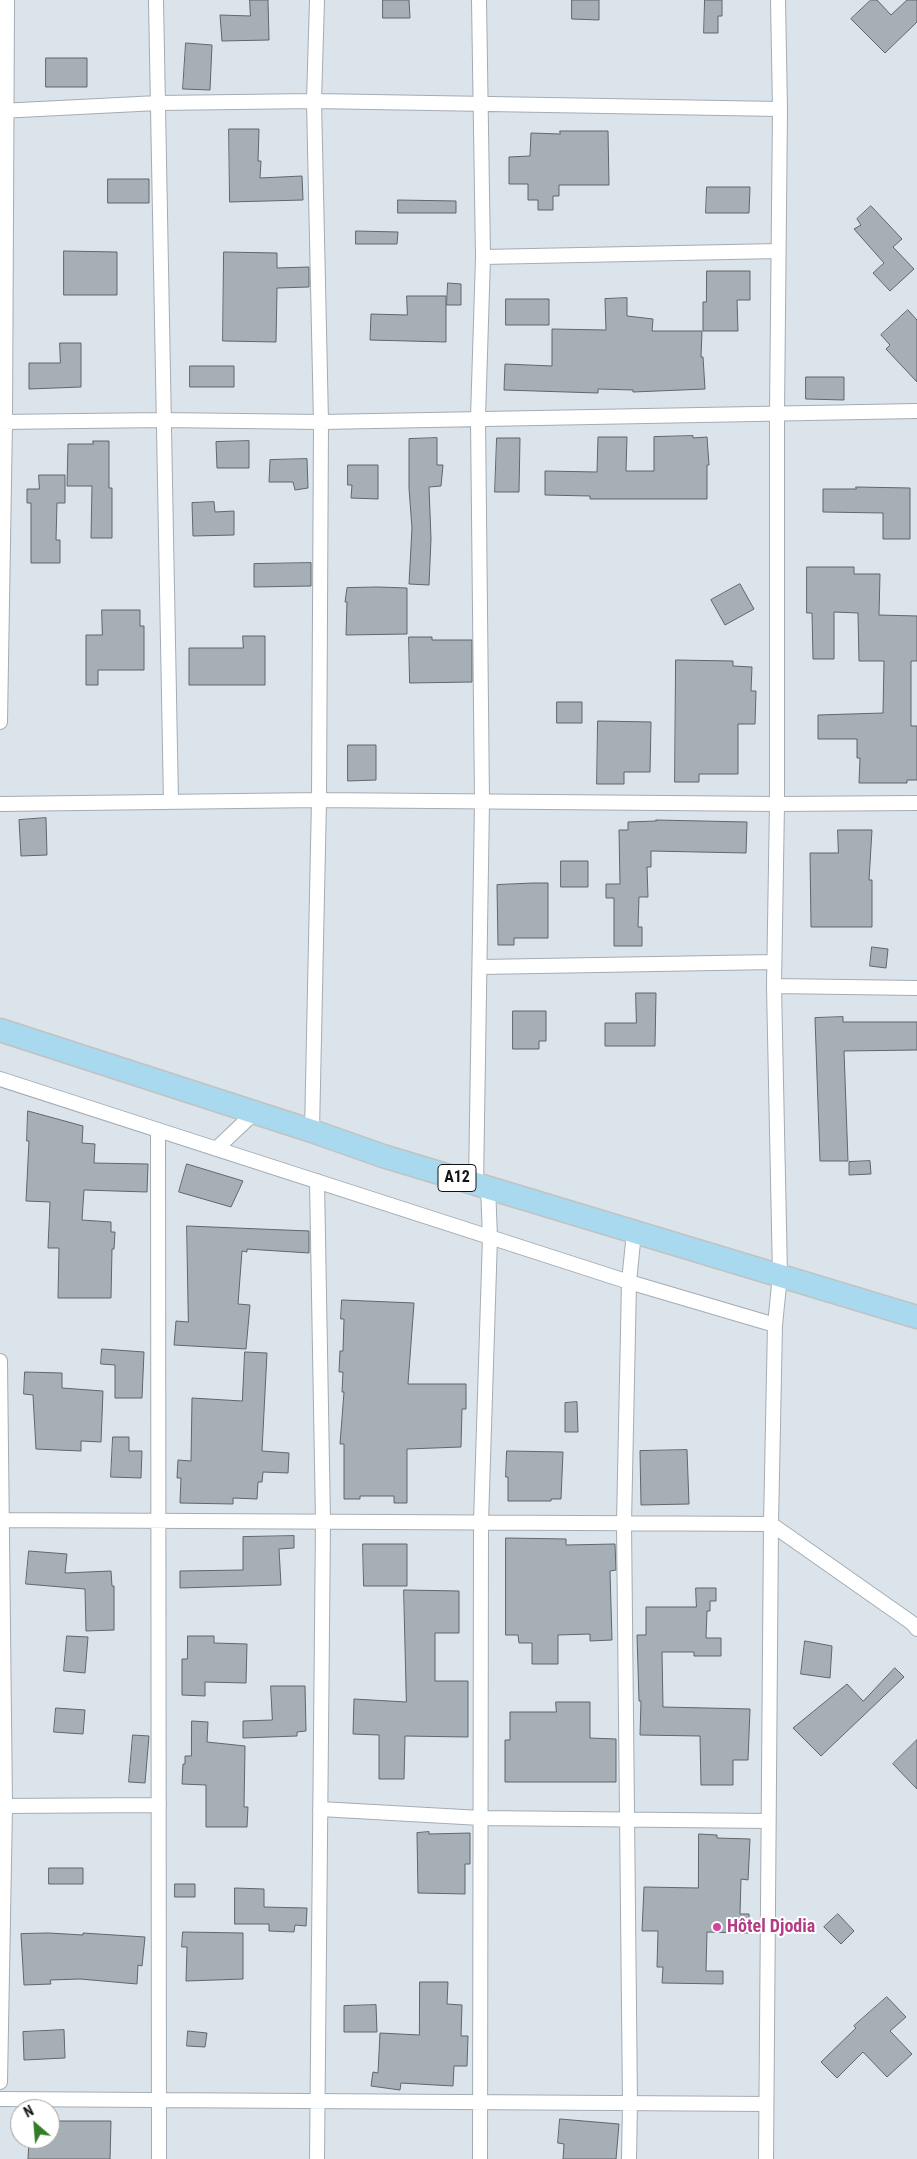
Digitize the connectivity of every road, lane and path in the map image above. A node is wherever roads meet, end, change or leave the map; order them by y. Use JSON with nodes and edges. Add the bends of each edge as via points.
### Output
{"nodes":[{"id":1,"x":7,"y":0,"type":"edge"},
{"id":2,"x":156,"y":0,"type":"edge"},
{"id":3,"x":317,"y":0,"type":"edge"},
{"id":4,"x":479,"y":0,"type":"edge"},
{"id":5,"x":778,"y":0,"type":"edge"},
{"id":6,"x":314,"y":101,"type":"junction"},
{"id":7,"x":158,"y":103,"type":"junction"},
{"id":8,"x":480,"y":104,"type":"junction"},
{"id":9,"x":780,"y":109,"type":"junction"},
{"id":10,"x":3,"y":111,"type":"edge"},
{"id":11,"x":778,"y":251,"type":"junction"},
{"id":12,"x":483,"y":257,"type":"junction"},
{"id":13,"x":917,"y":411,"type":"edge"},
{"id":14,"x":777,"y":412,"type":"junction"},
{"id":15,"x":478,"y":418,"type":"junction"},
{"id":16,"x":163,"y":420,"type":"junction"},
{"id":17,"x":3,"y":422,"type":"edge"},
{"id":18,"x":321,"y":422,"type":"junction"},
{"id":19,"x":0,"y":722,"type":"edge"},
{"id":20,"x":320,"y":800,"type":"junction"},
{"id":21,"x":171,"y":802,"type":"junction"},
{"id":22,"x":482,"y":802,"type":"junction"},
{"id":23,"x":917,"y":803,"type":"edge"},
{"id":24,"x":0,"y":804,"type":"edge"},
{"id":25,"x":777,"y":804,"type":"junction"},
{"id":26,"x":774,"y":962,"type":"junction"},
{"id":27,"x":480,"y":967,"type":"junction"},
{"id":28,"x":774,"y":986,"type":"junction"},
{"id":29,"x":917,"y":988,"type":"edge"},
{"id":30,"x":0,"y":1030,"type":"edge"},
{"id":31,"x":0,"y":1079,"type":"edge"},
{"id":32,"x":254,"y":1113,"type":"junction"},
{"id":33,"x":158,"y":1130,"type":"junction"},
{"id":34,"x":312,"y":1131,"type":"junction"},
{"id":35,"x":216,"y":1149,"type":"junction"},
{"id":36,"x":316,"y":1182,"type":"junction"},
{"id":37,"x":482,"y":1186,"type":"junction"},
{"id":38,"x":634,"y":1232,"type":"junction"},
{"id":39,"x":490,"y":1237,"type":"junction"},
{"id":40,"x":780,"y":1275,"type":"junction"},
{"id":41,"x":629,"y":1282,"type":"junction"},
{"id":42,"x":917,"y":1317,"type":"edge"},
{"id":43,"x":776,"y":1325,"type":"junction"},
{"id":44,"x":0,"y":1361,"type":"edge"},
{"id":45,"x":1,"y":1520,"type":"edge"},
{"id":46,"x":158,"y":1520,"type":"junction"},
{"id":47,"x":323,"y":1521,"type":"junction"},
{"id":48,"x":481,"y":1522,"type":"junction"},
{"id":49,"x":624,"y":1523,"type":"junction"},
{"id":50,"x":771,"y":1524,"type":"junction"},
{"id":51,"x":917,"y":1629,"type":"edge"},
{"id":52,"x":159,"y":1805,"type":"junction"},
{"id":53,"x":2,"y":1806,"type":"edge"},
{"id":54,"x":320,"y":1809,"type":"junction"},
{"id":55,"x":481,"y":1818,"type":"junction"},
{"id":56,"x":627,"y":1821,"type":"junction"},
{"id":57,"x":768,"y":1821,"type":"junction"},
{"id":58,"x":0,"y":2082,"type":"edge"},
{"id":59,"x":0,"y":2098,"type":"edge"},
{"id":60,"x":158,"y":2100,"type":"junction"},
{"id":61,"x":317,"y":2101,"type":"junction"},
{"id":62,"x":480,"y":2102,"type":"junction"},
{"id":63,"x":630,"y":2103,"type":"junction"},
{"id":64,"x":766,"y":2104,"type":"junction"},
{"id":65,"x":159,"y":2159,"type":"edge"},
{"id":66,"x":317,"y":2159,"type":"edge"},
{"id":67,"x":480,"y":2159,"type":"edge"},
{"id":68,"x":629,"y":2159,"type":"edge"},
{"id":69,"x":766,"y":2159,"type":"edge"}],
"edges":[{"from":1,"to":10,"type":"street"},
{"from":2,"to":7,"type":"street"},
{"from":3,"to":6,"type":"street"},
{"from":4,"to":8,"type":"street"},
{"from":5,"to":9,"type":"street"},
{"from":6,"to":7,"type":"street"},
{"from":6,"to":8,"type":"street"},
{"from":6,"to":18,"type":"street"},
{"from":7,"to":10,"type":"street"},
{"from":7,"to":16,"type":"street"},
{"from":8,"to":9,"type":"street"},
{"from":8,"to":12,"type":"street"},
{"from":9,"to":11,"type":"street"},
{"from":10,"to":17,"type":"street"},
{"from":11,"to":12,"type":"street"},
{"from":11,"to":14,"type":"street"},
{"from":12,"to":15,"type":"street"},
{"from":13,"to":14,"type":"street"},
{"from":14,"to":15,"type":"street"},
{"from":14,"to":25,"type":"street"},
{"from":15,"to":18,"type":"street"},
{"from":15,"to":22,"type":"street"},
{"from":16,"to":17,"type":"street"},
{"from":16,"to":18,"type":"street"},
{"from":16,"to":21,"type":"street"},
{"from":17,"to":19,"type":"street"},
{"from":18,"to":20,"type":"street"},
{"from":20,"to":21,"type":"street"},
{"from":20,"to":22,"type":"street"},
{"from":20,"to":34,"type":"street"},
{"from":21,"to":24,"type":"street"},
{"from":22,"to":25,"type":"street"},
{"from":22,"to":27,"type":"street"},
{"from":23,"to":25,"type":"street"},
{"from":25,"to":26,"type":"street"},
{"from":26,"to":27,"type":"street"},
{"from":26,"to":28,"type":"street"},
{"from":27,"to":37,"type":"street"},
{"from":28,"to":29,"type":"street"},
{"from":28,"to":40,"type":"street"},
{"from":30,"to":32,"type":"main road","number":"A12"},
{"from":31,"to":33,"type":"street"},
{"from":32,"to":34,"type":"main road","number":"A12"},
{"from":32,"to":35,"type":"street"},
{"from":33,"to":35,"type":"street"},
{"from":33,"to":46,"type":"street"},
{"from":34,"to":37,"type":"main road","number":"A12"},
{"from":35,"to":36,"type":"street"},
{"from":36,"to":39,"type":"street"},
{"from":36,"to":47,"type":"street"},
{"from":37,"to":38,"type":"main road","number":"A12"},
{"from":37,"to":39,"type":"street"},
{"from":38,"to":40,"type":"main road","number":"A12"},
{"from":38,"to":41,"type":"street"},
{"from":39,"to":41,"type":"street"},
{"from":39,"to":48,"type":"street"},
{"from":40,"to":42,"type":"main road","number":"A12"},
{"from":40,"to":43,"type":"street"},
{"from":41,"to":43,"type":"street"},
{"from":41,"to":49,"type":"street"},
{"from":43,"to":50,"type":"street"},
{"from":44,"to":45,"type":"street"},
{"from":45,"to":46,"type":"street"},
{"from":45,"to":53,"type":"street"},
{"from":46,"to":47,"type":"street"},
{"from":46,"to":52,"type":"street"},
{"from":47,"to":48,"type":"street"},
{"from":47,"to":54,"type":"street"},
{"from":48,"to":49,"type":"street"},
{"from":48,"to":55,"type":"street"},
{"from":49,"to":50,"type":"street"},
{"from":49,"to":56,"type":"street"},
{"from":50,"to":51,"type":"street"},
{"from":50,"to":57,"type":"street"},
{"from":52,"to":53,"type":"street"},
{"from":52,"to":60,"type":"street"},
{"from":53,"to":58,"type":"street"},
{"from":54,"to":55,"type":"street"},
{"from":54,"to":61,"type":"street"},
{"from":55,"to":56,"type":"street"},
{"from":55,"to":62,"type":"street"},
{"from":56,"to":57,"type":"street"},
{"from":56,"to":63,"type":"street"},
{"from":57,"to":64,"type":"street"},
{"from":59,"to":60,"type":"street"},
{"from":60,"to":61,"type":"street"},
{"from":60,"to":65,"type":"street"},
{"from":61,"to":62,"type":"street"},
{"from":61,"to":66,"type":"street"},
{"from":62,"to":63,"type":"street"},
{"from":62,"to":67,"type":"street"},
{"from":63,"to":64,"type":"street"},
{"from":63,"to":68,"type":"street"},
{"from":64,"to":69,"type":"street"}]}
